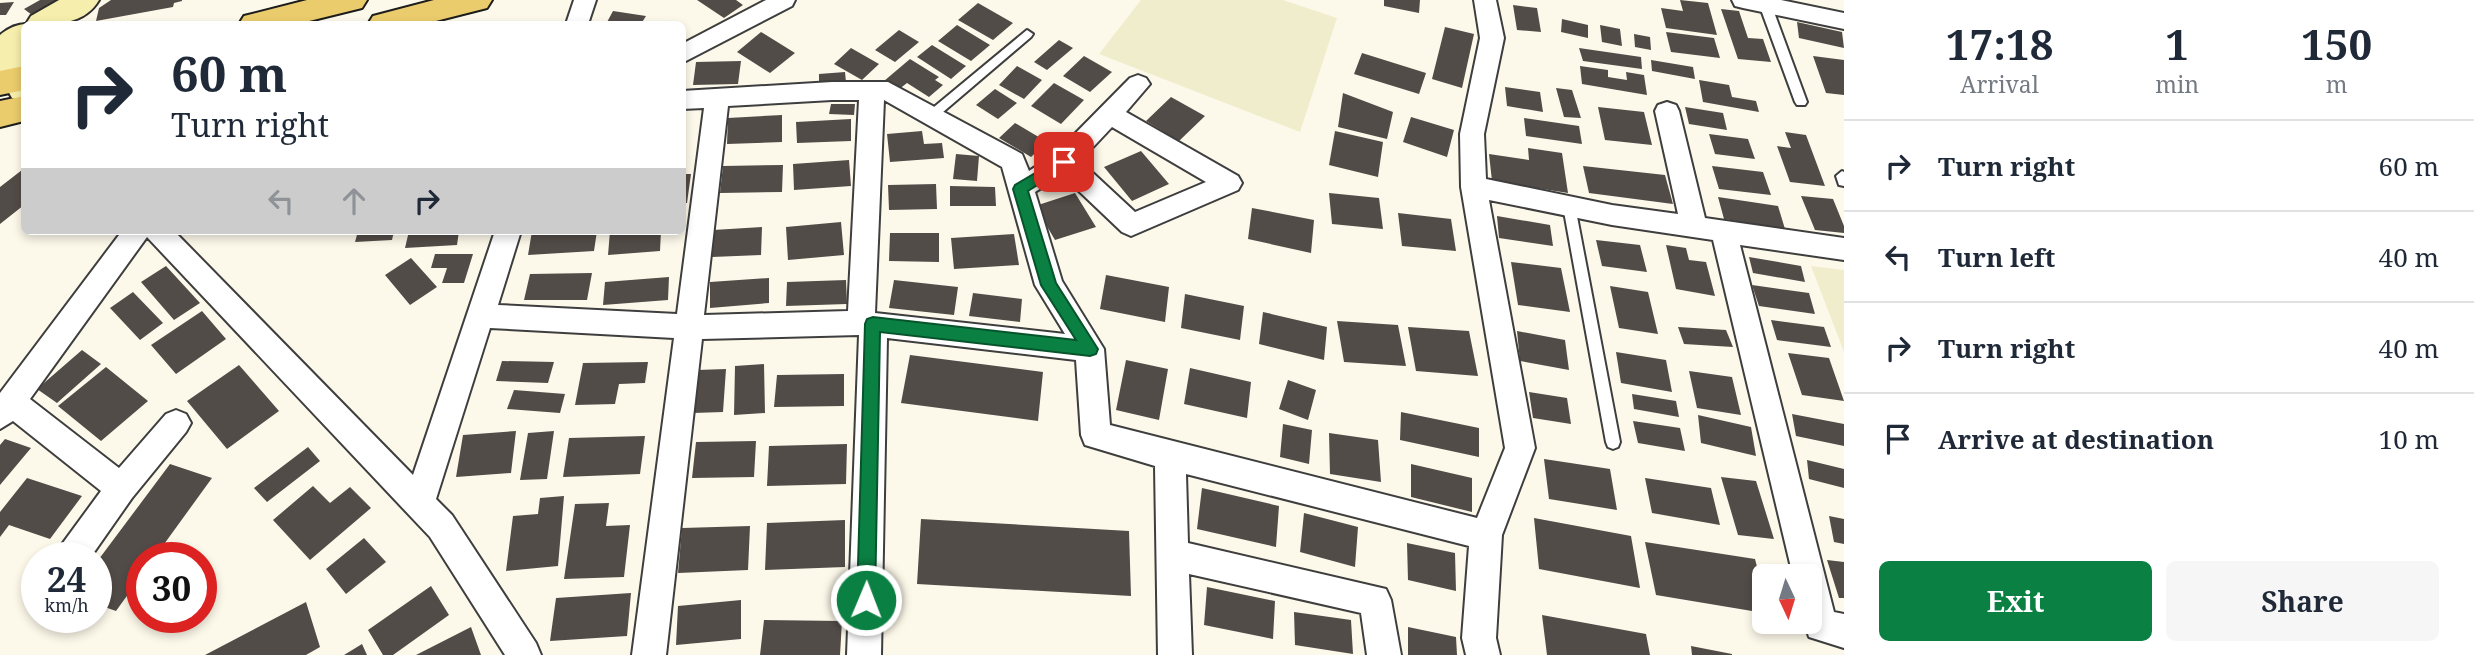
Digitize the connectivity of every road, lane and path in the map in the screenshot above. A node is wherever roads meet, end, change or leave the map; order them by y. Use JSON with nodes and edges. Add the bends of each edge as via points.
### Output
{"nodes":[{"id":1,"x":83,"y":0,"type":"edge"},
{"id":2,"x":351,"y":0,"type":"edge"},
{"id":3,"x":477,"y":0,"type":"edge"},
{"id":4,"x":585,"y":0,"type":"edge"},
{"id":5,"x":784,"y":0,"type":"edge"},
{"id":6,"x":1485,"y":0,"type":"edge"},
{"id":7,"x":1754,"y":2,"type":"edge"},
{"id":8,"x":47,"y":21,"type":"edge"},
{"id":9,"x":267,"y":21,"type":"edge"},
{"id":10,"x":396,"y":21,"type":"edge"},
{"id":11,"x":578,"y":21,"type":"edge"},
{"id":12,"x":1844,"y":21,"type":"edge"},
{"id":13,"x":1027,"y":34,"type":"dead end"},
{"id":14,"x":12,"y":38,"type":"edge"},
{"id":15,"x":686,"y":53,"type":"edge"},
{"id":16,"x":1139,"y":84,"type":"dead end"},
{"id":17,"x":18,"y":88,"type":"edge"},
{"id":18,"x":872,"y":91,"type":"junction"},
{"id":19,"x":717,"y":98,"type":"junction"},
{"id":20,"x":686,"y":100,"type":"edge"},
{"id":21,"x":1801,"y":102,"type":"dead end"},
{"id":22,"x":1667,"y":111,"type":"dead end"},
{"id":23,"x":0,"y":114,"type":"edge"},
{"id":24,"x":1110,"y":114,"type":"junction"},
{"id":25,"x":932,"y":115,"type":"junction"},
{"id":26,"x":1064,"y":162,"type":"junction"},
{"id":27,"x":1475,"y":187,"type":"junction"},
{"id":28,"x":1020,"y":189,"type":"junction"},
{"id":29,"x":1569,"y":206,"type":"junction"},
{"id":30,"x":1694,"y":228,"type":"junction"},
{"id":31,"x":1724,"y":232,"type":"junction"},
{"id":32,"x":134,"y":235,"type":"edge"},
{"id":33,"x":161,"y":235,"type":"edge"},
{"id":34,"x":507,"y":235,"type":"edge"},
{"id":35,"x":1844,"y":249,"type":"edge"},
{"id":36,"x":480,"y":316,"type":"junction"},
{"id":37,"x":867,"y":324,"type":"junction"},
{"id":38,"x":687,"y":327,"type":"junction"},
{"id":39,"x":1090,"y":349,"type":"junction"},
{"id":40,"x":5,"y":409,"type":"edge"},
{"id":41,"x":176,"y":423,"type":"dead end"},
{"id":42,"x":1613,"y":443,"type":"dead end"},
{"id":43,"x":1170,"y":456,"type":"junction"},
{"id":44,"x":121,"y":488,"type":"junction"},
{"id":45,"x":419,"y":503,"type":"junction"},
{"id":46,"x":1486,"y":535,"type":"junction"},
{"id":47,"x":82,"y":542,"type":"edge"},
{"id":48,"x":1172,"y":555,"type":"junction"},
{"id":49,"x":1806,"y":564,"type":"edge"},
{"id":50,"x":1822,"y":625,"type":"edge"},
{"id":51,"x":1844,"y":631,"type":"edge"},
{"id":52,"x":524,"y":655,"type":"edge"},
{"id":53,"x":649,"y":655,"type":"edge"},
{"id":54,"x":864,"y":655,"type":"edge"},
{"id":55,"x":1175,"y":655,"type":"edge"},
{"id":56,"x":1384,"y":655,"type":"edge"},
{"id":57,"x":1483,"y":655,"type":"edge"}],
"edges":[{"from":1,"to":8,"type":"street"},
{"from":2,"to":9,"type":"main road"},
{"from":3,"to":10,"type":"main road"},
{"from":4,"to":11,"type":"street"},
{"from":5,"to":15,"type":"street"},
{"from":6,"to":27,"type":"street","via":[[1492,38],[1472,134]]},
{"from":7,"to":12,"type":"street"},
{"from":7,"to":21,"type":"lane"},
{"from":13,"to":25,"type":"lane"},
{"from":14,"to":17,"type":"street"},
{"from":16,"to":24,"type":"street"},
{"from":17,"to":23,"type":"main road"},
{"from":18,"to":19,"type":"street"},
{"from":18,"to":25,"type":"street","via":[[888,91]]},
{"from":18,"to":37,"type":"street"},
{"from":19,"to":20,"type":"street"},
{"from":19,"to":38,"type":"street"},
{"from":22,"to":30,"type":"street"},
{"from":24,"to":26,"type":"street"},
{"from":24,"to":26,"type":"street","via":[[1229,183],[1131,225]]},
{"from":25,"to":28,"type":"street","via":[[1013,161]]},
{"from":26,"to":28,"type":"street"},
{"from":27,"to":29,"type":"street"},
{"from":27,"to":46,"type":"street","via":[[1520,448]]},
{"from":28,"to":39,"type":"street","via":[[1049,285]]},
{"from":29,"to":30,"type":"street"},
{"from":29,"to":42,"type":"lane"},
{"from":30,"to":31,"type":"street"},
{"from":31,"to":35,"type":"street"},
{"from":31,"to":49,"type":"street"},
{"from":32,"to":40,"type":"street"},
{"from":33,"to":45,"type":"street"},
{"from":34,"to":36,"type":"street"},
{"from":36,"to":38,"type":"street"},
{"from":36,"to":45,"type":"street"},
{"from":37,"to":38,"type":"street"},
{"from":37,"to":39,"type":"street"},
{"from":37,"to":54,"type":"street"},
{"from":38,"to":53,"type":"street"},
{"from":39,"to":43,"type":"street","via":[[1096,435]]},
{"from":40,"to":44,"type":"street"},
{"from":41,"to":44,"type":"street"},
{"from":43,"to":46,"type":"street"},
{"from":43,"to":48,"type":"street"},
{"from":44,"to":47,"type":"street"},
{"from":45,"to":52,"type":"street","via":[[441,526]]},
{"from":46,"to":57,"type":"street","via":[[1479,638]]},
{"from":48,"to":55,"type":"street"},
{"from":48,"to":56,"type":"street","via":[[1375,600]]},
{"from":50,"to":51,"type":"street"}]}
